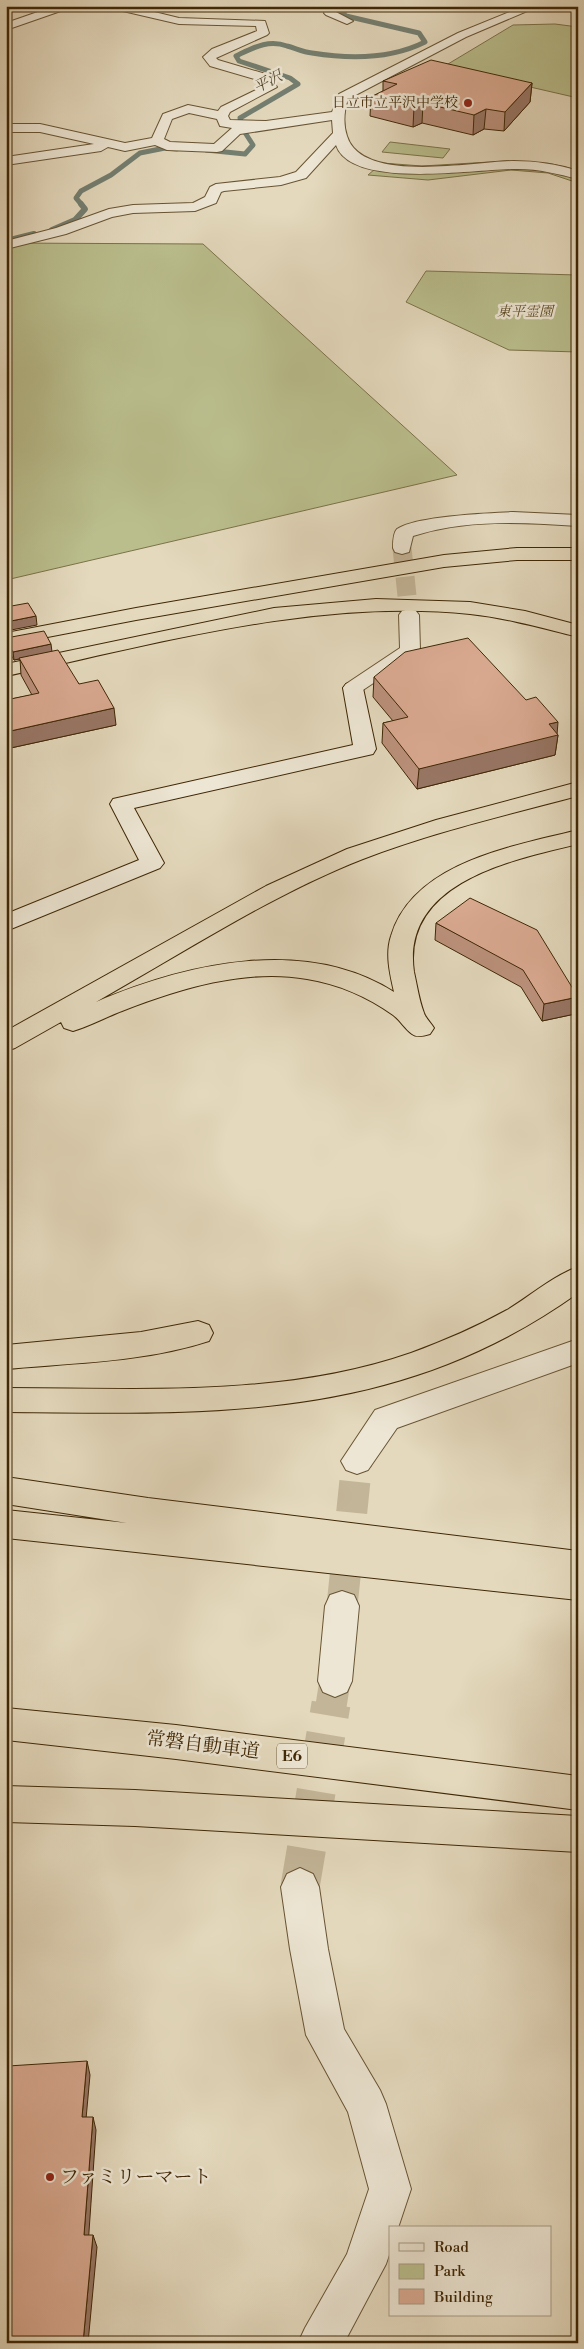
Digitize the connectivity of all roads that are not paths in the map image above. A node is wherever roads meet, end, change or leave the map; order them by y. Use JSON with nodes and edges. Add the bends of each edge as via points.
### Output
{"nodes":[{"id":1,"x":70,"y":6,"type":"edge"},
{"id":2,"x":114,"y":6,"type":"edge"},
{"id":3,"x":332,"y":6,"type":"edge"},
{"id":4,"x":534,"y":6,"type":"edge"},
{"id":5,"x":271,"y":12,"type":"dead end"},
{"id":6,"x":347,"y":21,"type":"dead end"},
{"id":7,"x":261,"y":22,"type":"junction"},
{"id":8,"x":6,"y":28,"type":"edge"},
{"id":9,"x":338,"y":115,"type":"junction"},
{"id":10,"x":238,"y":125,"type":"junction"},
{"id":11,"x":6,"y":128,"type":"edge"},
{"id":12,"x":338,"y":135,"type":"junction"},
{"id":13,"x":157,"y":141,"type":"junction"},
{"id":14,"x":125,"y":146,"type":"junction"},
{"id":15,"x":6,"y":161,"type":"edge"},
{"id":16,"x":578,"y":175,"type":"edge"},
{"id":17,"x":6,"y":246,"type":"edge"},
{"id":18,"x":578,"y":521,"type":"edge"},
{"id":19,"x":402,"y":548,"type":"tunnel mouth"},
{"id":20,"x":578,"y":554,"type":"edge"},
{"id":21,"x":198,"y":604,"type":"junction"},
{"id":22,"x":578,"y":613,"type":"edge"},
{"id":23,"x":409,"y":615,"type":"tunnel mouth"},
{"id":24,"x":578,"y":631,"type":"edge"},
{"id":25,"x":6,"y":639,"type":"edge"},
{"id":26,"x":6,"y":670,"type":"edge"},
{"id":27,"x":578,"y":789,"type":"edge"},
{"id":28,"x":578,"y":837,"type":"edge"},
{"id":29,"x":6,"y":923,"type":"edge"},
{"id":30,"x":6,"y":1042,"type":"edge"},
{"id":31,"x":6,"y":1052,"type":"edge"},
{"id":32,"x":578,"y":1278,"type":"edge"},
{"id":33,"x":198,"y":1333,"type":"dead end"},
{"id":34,"x":578,"y":1351,"type":"edge"},
{"id":35,"x":6,"y":1357,"type":"edge"},
{"id":36,"x":6,"y":1400,"type":"edge"},
{"id":37,"x":358,"y":1461,"type":"tunnel mouth"},
{"id":38,"x":6,"y":1490,"type":"edge"},
{"id":39,"x":6,"y":1524,"type":"edge"},
{"id":40,"x":578,"y":1565,"type":"edge"},
{"id":41,"x":578,"y":1586,"type":"edge"},
{"id":42,"x":342,"y":1606,"type":"tunnel mouth"},
{"id":43,"x":336,"y":1681,"type":"tunnel mouth"},
{"id":44,"x":6,"y":1724,"type":"edge"},
{"id":45,"x":578,"y":1794,"type":"edge"},
{"id":46,"x":6,"y":1804,"type":"edge"},
{"id":47,"x":578,"y":1834,"type":"edge"},
{"id":48,"x":300,"y":1887,"type":"tunnel mouth"},
{"id":49,"x":320,"y":2343,"type":"edge"}],
"edges":[{"from":1,"to":8,"type":"street"},
{"from":2,"to":7,"type":"street","via":[[179,21]]},
{"from":3,"to":6,"type":"street","via":[[330,13]]},
{"from":4,"to":9,"type":"street","via":[[462,35],[367,83],[343,97],[336,112]]},
{"from":5,"to":7,"type":"street"},
{"from":7,"to":10,"type":"street","via":[[263,33],[209,57],[214,63],[265,78],[271,86],[225,110]]},
{"from":9,"to":10,"type":"street"},
{"from":9,"to":12,"type":"street"},
{"from":10,"to":13,"type":"street","via":[[217,148],[167,146]]},
{"from":10,"to":13,"type":"street","via":[[188,109],[167,117]]},
{"from":11,"to":14,"type":"street","via":[[40,128]]},
{"from":12,"to":16,"type":"street","via":[[349,156],[373,166],[406,171],[541,166]]},
{"from":12,"to":17,"type":"street","via":[[301,175],[281,181],[221,186],[215,190],[211,200],[195,207],[109,213]]},
{"from":13,"to":14,"type":"street"},
{"from":14,"to":15,"type":"street"},
{"from":18,"to":19,"type":"street","via":[[455,520],[424,525],[404,533]]},
{"from":20,"to":21,"type":"highway","via":[[481,556]]},
{"from":21,"to":22,"type":"highway","via":[[322,593],[413,590],[482,594]]},
{"from":21,"to":25,"type":"highway"},
{"from":23,"to":29,"type":"street","via":[[410,650],[354,688],[365,749],[121,804],[152,863]]},
{"from":24,"to":26,"type":"highway","via":[[525,617],[470,608],[424,605],[331,608],[274,614]]},
{"from":27,"to":30,"type":"highway","via":[[444,825],[355,854],[274,891]]},
{"from":28,"to":31,"type":"highway","via":[[476,866],[441,886],[416,907],[403,934],[400,967],[416,1021],[374,992],[343,977],[281,969],[229,970],[164,986],[105,1007]]},
{"from":32,"to":36,"type":"highway","via":[[480,1338],[388,1372],[350,1382],[308,1390],[178,1400]]},
{"from":33,"to":35,"type":"highway","via":[[141,1344]]},
{"from":34,"to":37,"type":"street","via":[[386,1419]]},
{"from":38,"to":40,"type":"highway","via":[[128,1509]]},
{"from":39,"to":41,"type":"highway"},
{"from":42,"to":43,"type":"street"},
{"from":44,"to":45,"type":"highway","name":"常磐自動車道","number":"E6","via":[[176,1742]]},
{"from":46,"to":47,"type":"highway","via":[[145,1808]]},
{"from":48,"to":49,"type":"street","via":[[326,2035],[366,2104],[390,2189],[365,2264]]}]}
